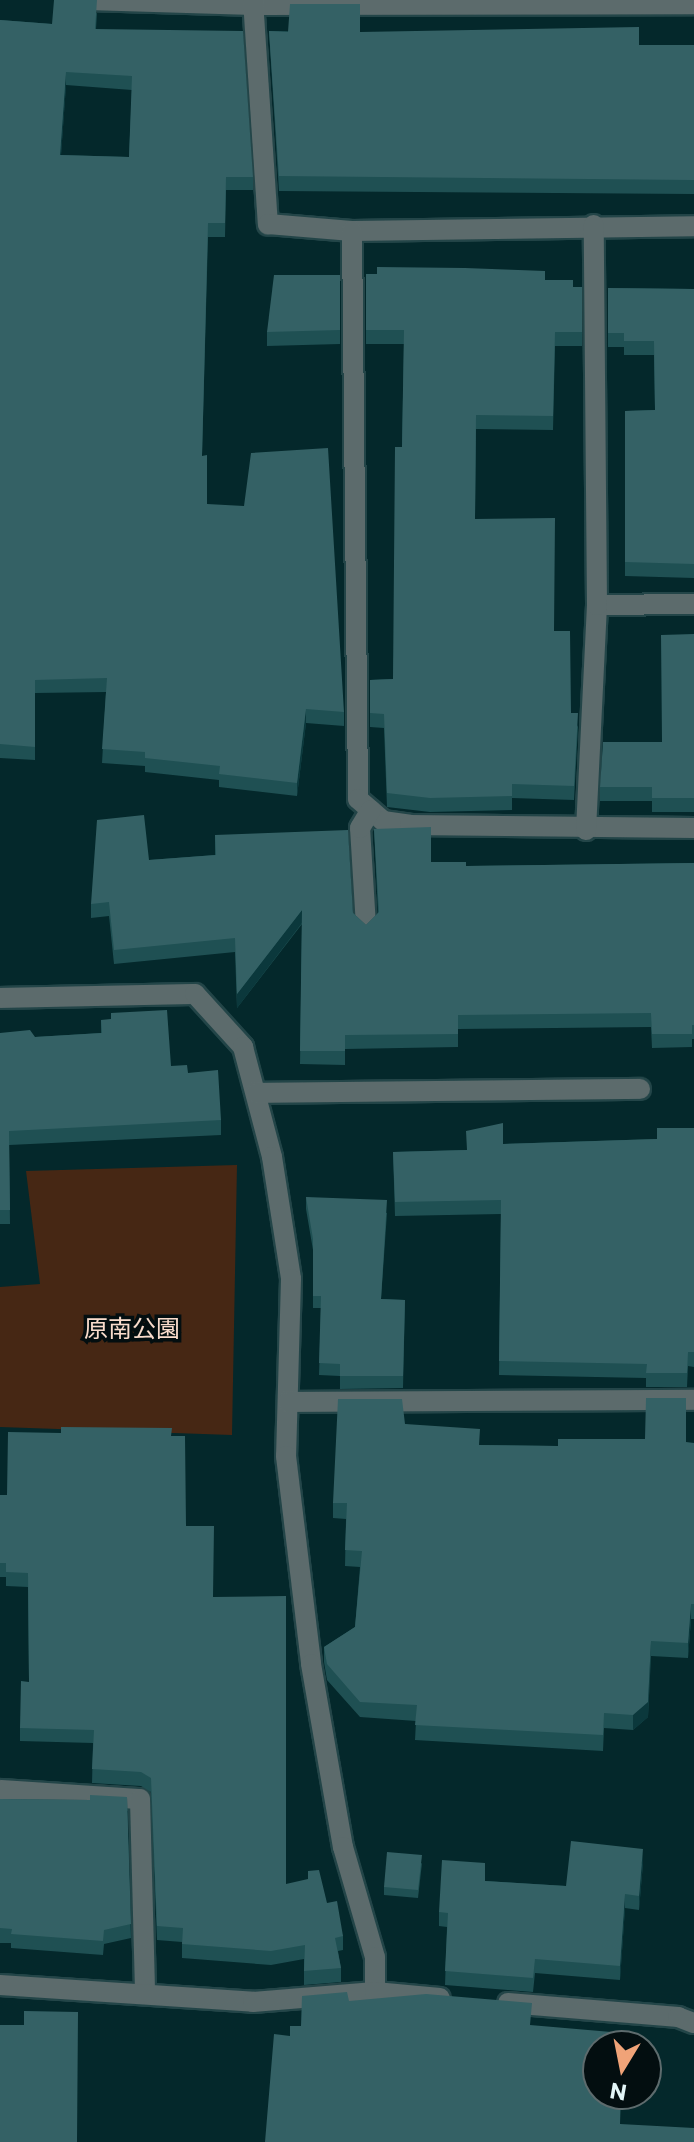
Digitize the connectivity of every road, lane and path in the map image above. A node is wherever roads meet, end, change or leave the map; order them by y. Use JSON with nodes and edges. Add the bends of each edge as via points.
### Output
{"nodes":[{"id":1,"x":88,"y":0,"type":"edge"},
{"id":2,"x":253,"y":3,"type":"edge"},
{"id":3,"x":694,"y":4,"type":"edge"},
{"id":4,"x":594,"y":225,"type":"junction"},
{"id":5,"x":694,"y":226,"type":"edge"},
{"id":6,"x":352,"y":231,"type":"junction"},
{"id":7,"x":694,"y":604,"type":"edge"},
{"id":8,"x":597,"y":605,"type":"junction"},
{"id":9,"x":371,"y":810,"type":"junction"},
{"id":10,"x":694,"y":828,"type":"edge"},
{"id":11,"x":586,"y":830,"type":"junction"},
{"id":12,"x":366,"y":926,"type":"edge"},
{"id":13,"x":0,"y":998,"type":"edge"},
{"id":14,"x":640,"y":1089,"type":"dead end"},
{"id":15,"x":256,"y":1093,"type":"junction"},
{"id":16,"x":694,"y":1400,"type":"edge"},
{"id":17,"x":288,"y":1402,"type":"junction"},
{"id":18,"x":0,"y":1790,"type":"edge"},
{"id":19,"x":0,"y":1985,"type":"edge"},
{"id":20,"x":375,"y":1992,"type":"junction"},
{"id":21,"x":145,"y":1994,"type":"junction"},
{"id":22,"x":694,"y":2023,"type":"edge"}],
"edges":[{"from":1,"to":2,"type":"street"},
{"from":2,"to":3,"type":"street"},
{"from":2,"to":6,"type":"street","via":[[268,224]]},
{"from":4,"to":5,"type":"street"},
{"from":4,"to":6,"type":"street"},
{"from":4,"to":8,"type":"street"},
{"from":6,"to":9,"type":"street","via":[[358,799]]},
{"from":7,"to":8,"type":"street"},
{"from":8,"to":11,"type":"street"},
{"from":9,"to":11,"type":"street","via":[[383,821],[410,825]]},
{"from":9,"to":12,"type":"street","via":[[360,828]]},
{"from":10,"to":11,"type":"street"},
{"from":13,"to":15,"type":"street","via":[[195,994],[243,1047]]},
{"from":14,"to":15,"type":"street"},
{"from":15,"to":17,"type":"street","via":[[291,1279]]},
{"from":16,"to":17,"type":"street"},
{"from":17,"to":20,"type":"street","via":[[286,1456],[311,1664],[343,1847],[375,1957]]},
{"from":18,"to":21,"type":"street","via":[[140,1799]]},
{"from":19,"to":21,"type":"street"},
{"from":20,"to":21,"type":"street","via":[[253,2002]]},
{"from":20,"to":22,"type":"street"}]}
